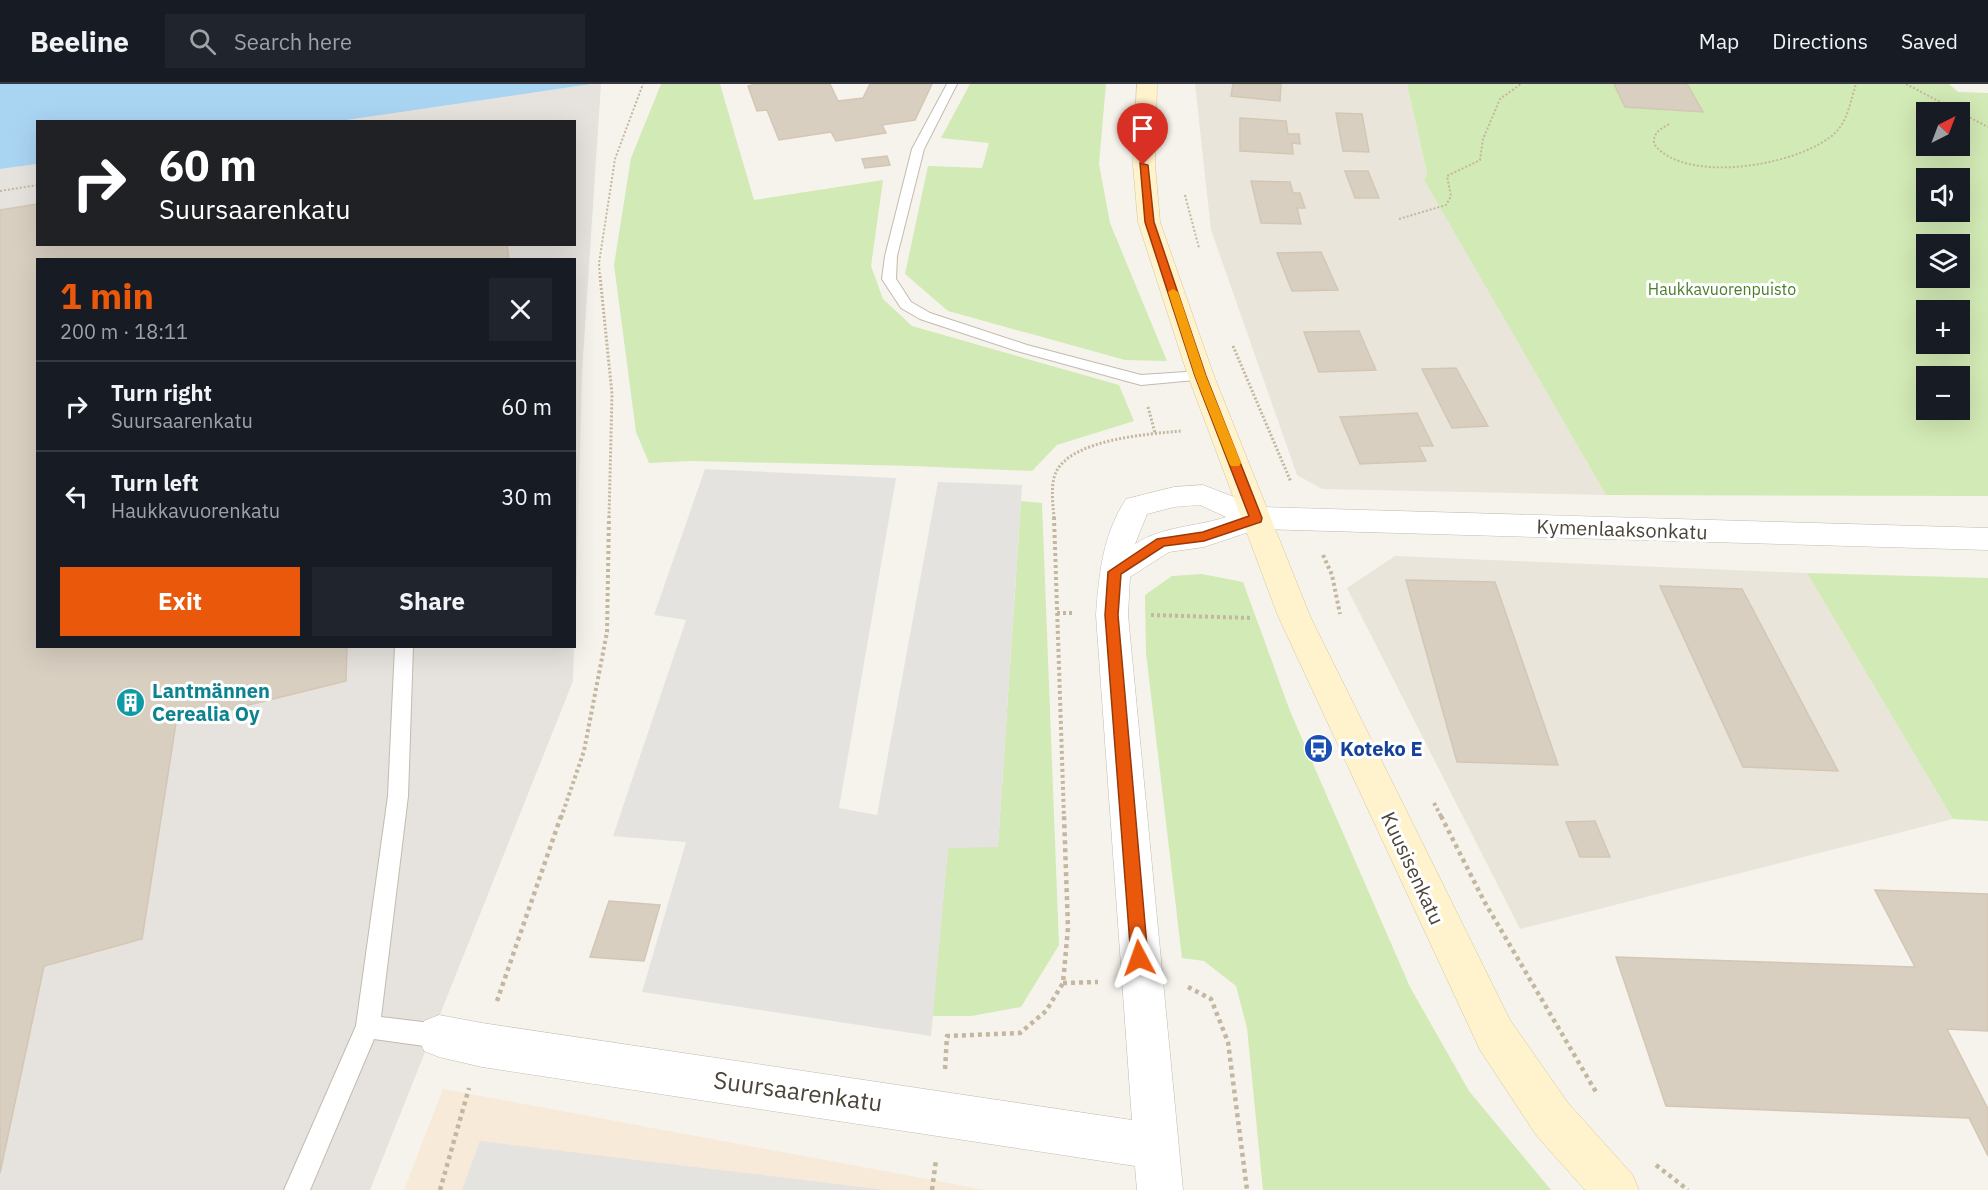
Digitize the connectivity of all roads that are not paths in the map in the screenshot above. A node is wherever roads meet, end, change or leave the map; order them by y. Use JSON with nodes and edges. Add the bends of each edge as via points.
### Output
{"nodes":[{"id":1,"x":952,"y":84,"type":"edge"},
{"id":2,"x":1146,"y":84,"type":"edge"},
{"id":3,"x":1201,"y":376,"type":"junction"},
{"id":4,"x":1256,"y":518,"type":"junction"},
{"id":5,"x":1988,"y":539,"type":"edge"},
{"id":6,"x":1115,"y":572,"type":"junction"},
{"id":7,"x":404,"y":648,"type":"edge"},
{"id":8,"x":368,"y":1027,"type":"junction"},
{"id":9,"x":439,"y":1036,"type":"joint"},
{"id":10,"x":1157,"y":1148,"type":"junction"},
{"id":11,"x":297,"y":1190,"type":"edge"},
{"id":12,"x":1160,"y":1190,"type":"edge"},
{"id":13,"x":1616,"y":1190,"type":"edge"}],
"edges":[{"from":1,"to":3,"type":"lane","via":[[918,149],[891,256],[890,279],[906,304],[925,316],[1011,345],[1142,380]]},
{"from":2,"to":3,"type":"main road","name":"Kuusisenkatu","via":[[1143,165],[1149,222]]},
{"from":3,"to":4,"type":"main road","name":"Kuusisenkatu"},
{"from":4,"to":5,"type":"street","name":"Kymenlaaksonkatu"},
{"from":4,"to":6,"type":"street","via":[[1204,536],[1161,542]]},
{"from":4,"to":6,"type":"street","via":[[1203,495],[1137,506],[1127,519]]},
{"from":4,"to":13,"type":"main road","name":"Kuusisenkatu","via":[[1294,616],[1496,1035],[1552,1119]]},
{"from":6,"to":10,"type":"street","via":[[1112,615]]},
{"from":7,"to":8,"type":"lane","via":[[398,796]]},
{"from":8,"to":9,"type":"lane"},
{"from":8,"to":11,"type":"lane"},
{"from":9,"to":10,"type":"street","name":"Suursaarenkatu"},
{"from":10,"to":12,"type":"street"}]}
